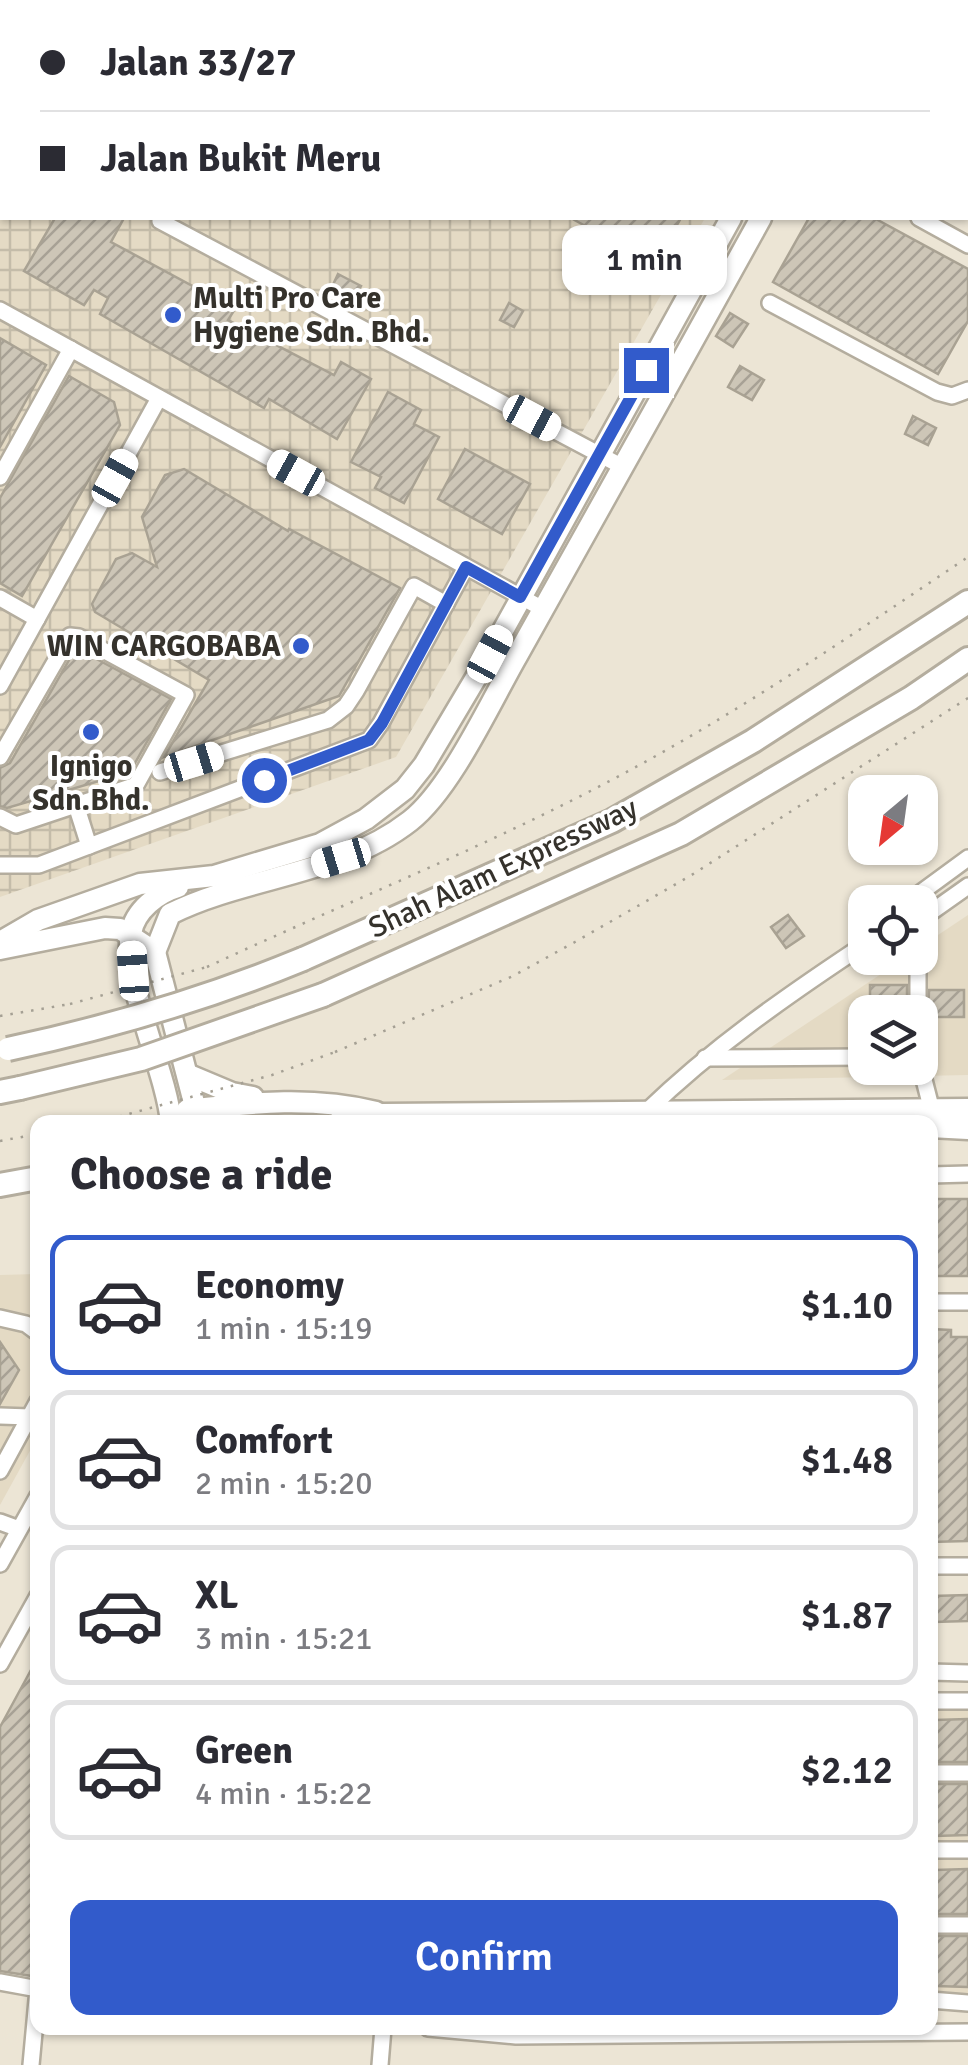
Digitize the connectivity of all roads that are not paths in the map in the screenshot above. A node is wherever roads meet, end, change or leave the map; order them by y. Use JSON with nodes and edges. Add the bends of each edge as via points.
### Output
{"nodes":[{"id":1,"x":729,"y":220,"type":"edge"},
{"id":2,"x":760,"y":220,"type":"edge"},
{"id":3,"x":923,"y":220,"type":"edge"},
{"id":4,"x":160,"y":222,"type":"dead end"},
{"id":5,"x":968,"y":245,"type":"edge"},
{"id":6,"x":770,"y":303,"type":"dead end"},
{"id":7,"x":0,"y":310,"type":"edge"},
{"id":8,"x":71,"y":349,"type":"junction"},
{"id":9,"x":967,"y":390,"type":"edge"},
{"id":10,"x":159,"y":398,"type":"junction"},
{"id":11,"x":599,"y":454,"type":"junction"},
{"id":12,"x":623,"y":467,"type":"junction"},
{"id":13,"x":0,"y":477,"type":"edge"},
{"id":14,"x":466,"y":567,"type":"junction"},
{"id":15,"x":520,"y":597,"type":"junction"},
{"id":16,"x":0,"y":598,"type":"edge"},
{"id":17,"x":968,"y":602,"type":"edge"},
{"id":18,"x":446,"y":604,"type":"junction"},
{"id":19,"x":543,"y":609,"type":"junction"},
{"id":20,"x":37,"y":618,"type":"junction"},
{"id":21,"x":968,"y":660,"type":"edge"},
{"id":22,"x":0,"y":686,"type":"edge"},
{"id":23,"x":0,"y":756,"type":"edge"},
{"id":24,"x":160,"y":772,"type":"dead end"},
{"id":25,"x":76,"y":805,"type":"junction"},
{"id":26,"x":0,"y":816,"type":"edge"},
{"id":27,"x":89,"y":846,"type":"junction"},
{"id":28,"x":968,"y":858,"type":"edge"},
{"id":29,"x":0,"y":865,"type":"edge"},
{"id":30,"x":214,"y":876,"type":"junction"},
{"id":31,"x":931,"y":885,"type":"edge"},
{"id":32,"x":968,"y":886,"type":"edge"},
{"id":33,"x":938,"y":907,"type":"edge"},
{"id":34,"x":130,"y":934,"type":"junction"},
{"id":35,"x":0,"y":942,"type":"edge"},
{"id":36,"x":0,"y":949,"type":"edge"},
{"id":37,"x":155,"y":952,"type":"junction"},
{"id":38,"x":848,"y":955,"type":"edge"},
{"id":39,"x":4,"y":1050,"type":"edge"},
{"id":40,"x":848,"y":1057,"type":"edge"},
{"id":41,"x":705,"y":1058,"type":"junction"},
{"id":42,"x":189,"y":1076,"type":"junction"},
{"id":43,"x":924,"y":1085,"type":"edge"},
{"id":44,"x":10,"y":1090,"type":"edge"},
{"id":45,"x":269,"y":1100,"type":"junction"},
{"id":46,"x":968,"y":1109,"type":"edge"},
{"id":47,"x":646,"y":1112,"type":"junction"},
{"id":48,"x":829,"y":1112,"type":"junction"},
{"id":49,"x":170,"y":1115,"type":"edge"},
{"id":50,"x":198,"y":1115,"type":"edge"},
{"id":51,"x":202,"y":1115,"type":"edge"},
{"id":52,"x":377,"y":1115,"type":"edge"},
{"id":53,"x":562,"y":1115,"type":"edge"},
{"id":54,"x":850,"y":1115,"type":"edge"},
{"id":55,"x":890,"y":1115,"type":"edge"},
{"id":56,"x":930,"y":1115,"type":"edge"},
{"id":57,"x":938,"y":1115,"type":"edge"},
{"id":58,"x":938,"y":1120,"type":"edge"},
{"id":59,"x":968,"y":1129,"type":"edge"},
{"id":60,"x":968,"y":1174,"type":"edge"},
{"id":61,"x":938,"y":1175,"type":"edge"},
{"id":62,"x":30,"y":1180,"type":"edge"},
{"id":63,"x":0,"y":1186,"type":"edge"},
{"id":64,"x":938,"y":1302,"type":"edge"},
{"id":65,"x":968,"y":1302,"type":"edge"},
{"id":66,"x":0,"y":1318,"type":"edge"},
{"id":67,"x":30,"y":1327,"type":"edge"},
{"id":68,"x":0,"y":1416,"type":"edge"},
{"id":69,"x":30,"y":1417,"type":"joint"},
{"id":70,"x":0,"y":1471,"type":"edge"},
{"id":71,"x":30,"y":1511,"type":"edge"},
{"id":72,"x":0,"y":1522,"type":"edge"},
{"id":73,"x":20,"y":1529,"type":"junction"},
{"id":74,"x":0,"y":1564,"type":"edge"},
{"id":75,"x":938,"y":1566,"type":"edge"},
{"id":76,"x":968,"y":1566,"type":"edge"},
{"id":77,"x":30,"y":1610,"type":"edge"},
{"id":78,"x":0,"y":1664,"type":"edge"},
{"id":79,"x":938,"y":1672,"type":"edge"},
{"id":80,"x":968,"y":1672,"type":"edge"},
{"id":81,"x":938,"y":1701,"type":"edge"},
{"id":82,"x":968,"y":1701,"type":"edge"},
{"id":83,"x":938,"y":1773,"type":"edge"},
{"id":84,"x":968,"y":1773,"type":"edge"},
{"id":85,"x":938,"y":1850,"type":"edge"},
{"id":86,"x":968,"y":1850,"type":"edge"},
{"id":87,"x":938,"y":1925,"type":"edge"},
{"id":88,"x":968,"y":1925,"type":"edge"},
{"id":89,"x":0,"y":1982,"type":"edge"},
{"id":90,"x":30,"y":1988,"type":"edge"},
{"id":91,"x":938,"y":2001,"type":"edge"},
{"id":92,"x":968,"y":2003,"type":"edge"},
{"id":93,"x":938,"y":2031,"type":"edge"},
{"id":94,"x":968,"y":2032,"type":"edge"},
{"id":95,"x":34,"y":2035,"type":"edge"},
{"id":96,"x":382,"y":2035,"type":"edge"},
{"id":97,"x":505,"y":2035,"type":"edge"},
{"id":98,"x":558,"y":2035,"type":"edge"},
{"id":99,"x":31,"y":2065,"type":"edge"},
{"id":100,"x":380,"y":2065,"type":"edge"}],
"edges":[{"from":1,"to":11,"type":"main road"},
{"from":2,"to":12,"type":"main road"},
{"from":3,"to":5,"type":"street"},
{"from":4,"to":11,"type":"street"},
{"from":6,"to":9,"type":"street","via":[[937,392]]},
{"from":7,"to":8,"type":"street"},
{"from":8,"to":10,"type":"street"},
{"from":8,"to":13,"type":"street"},
{"from":10,"to":14,"type":"street"},
{"from":10,"to":20,"type":"street"},
{"from":11,"to":12,"type":"street"},
{"from":11,"to":15,"type":"main road"},
{"from":12,"to":19,"type":"main road"},
{"from":14,"to":15,"type":"street"},
{"from":14,"to":18,"type":"street"},
{"from":15,"to":19,"type":"street"},
{"from":15,"to":30,"type":"main road","via":[[405,790],[320,844]]},
{"from":16,"to":20,"type":"street"},
{"from":17,"to":39,"type":"highway","name":"Shah Alam Expressway","bridge":true,"via":[[753,741],[612,821],[231,988],[110,1027]]},
{"from":18,"to":24,"type":"street","via":[[414,586],[356,691],[328,720]]},
{"from":18,"to":27,"type":"street","via":[[369,740]]},
{"from":19,"to":37,"type":"main road","via":[[457,760],[411,821],[341,858],[184,906],[170,914]]},
{"from":20,"to":22,"type":"street"},
{"from":21,"to":44,"type":"highway","name":"Shah Alam Expressway","bridge":true,"via":[[681,834],[323,995],[142,1059]]},
{"from":23,"to":25,"type":"street","via":[[70,636],[186,696],[136,785]]},
{"from":25,"to":26,"type":"street","via":[[16,825]]},
{"from":25,"to":27,"type":"street"},
{"from":27,"to":29,"type":"street","via":[[39,865]]},
{"from":28,"to":31,"type":"street"},
{"from":30,"to":34,"type":"main road","via":[[158,895]]},
{"from":30,"to":35,"type":"main road","via":[[140,884],[38,920]]},
{"from":32,"to":33,"type":"street"},
{"from":34,"to":36,"type":"main road","via":[[106,928]]},
{"from":34,"to":37,"type":"main road"},
{"from":34,"to":49,"type":"main road","via":[[133,971]]},
{"from":37,"to":42,"type":"main road"},
{"from":38,"to":41,"type":"street"},
{"from":40,"to":41,"type":"street"},
{"from":41,"to":47,"type":"street"},
{"from":42,"to":45,"type":"main road"},
{"from":42,"to":50,"type":"main road"},
{"from":43,"to":56,"type":"street"},
{"from":45,"to":51,"type":"main road"},
{"from":45,"to":52,"type":"main road","via":[[344,1104]]},
{"from":46,"to":57,"type":"main road"},
{"from":47,"to":48,"type":"main road"},
{"from":47,"to":53,"type":"main road"},
{"from":48,"to":54,"type":"main road"},
{"from":48,"to":55,"type":"main road"},
{"from":58,"to":59,"type":"main road"},
{"from":60,"to":61,"type":"street"},
{"from":62,"to":63,"type":"highway"},
{"from":64,"to":65,"type":"street"},
{"from":66,"to":67,"type":"street"},
{"from":68,"to":69,"type":"street"},
{"from":69,"to":70,"type":"street"},
{"from":71,"to":73,"type":"street"},
{"from":72,"to":73,"type":"street"},
{"from":73,"to":74,"type":"street"},
{"from":75,"to":76,"type":"street"},
{"from":77,"to":78,"type":"street"},
{"from":79,"to":80,"type":"street"},
{"from":81,"to":82,"type":"street"},
{"from":83,"to":84,"type":"street"},
{"from":85,"to":86,"type":"street"},
{"from":87,"to":88,"type":"street"},
{"from":89,"to":90,"type":"street"},
{"from":91,"to":92,"type":"street"},
{"from":93,"to":94,"type":"street"},
{"from":95,"to":99,"type":"street"},
{"from":96,"to":100,"type":"street"},
{"from":97,"to":98,"type":"street"}]}
